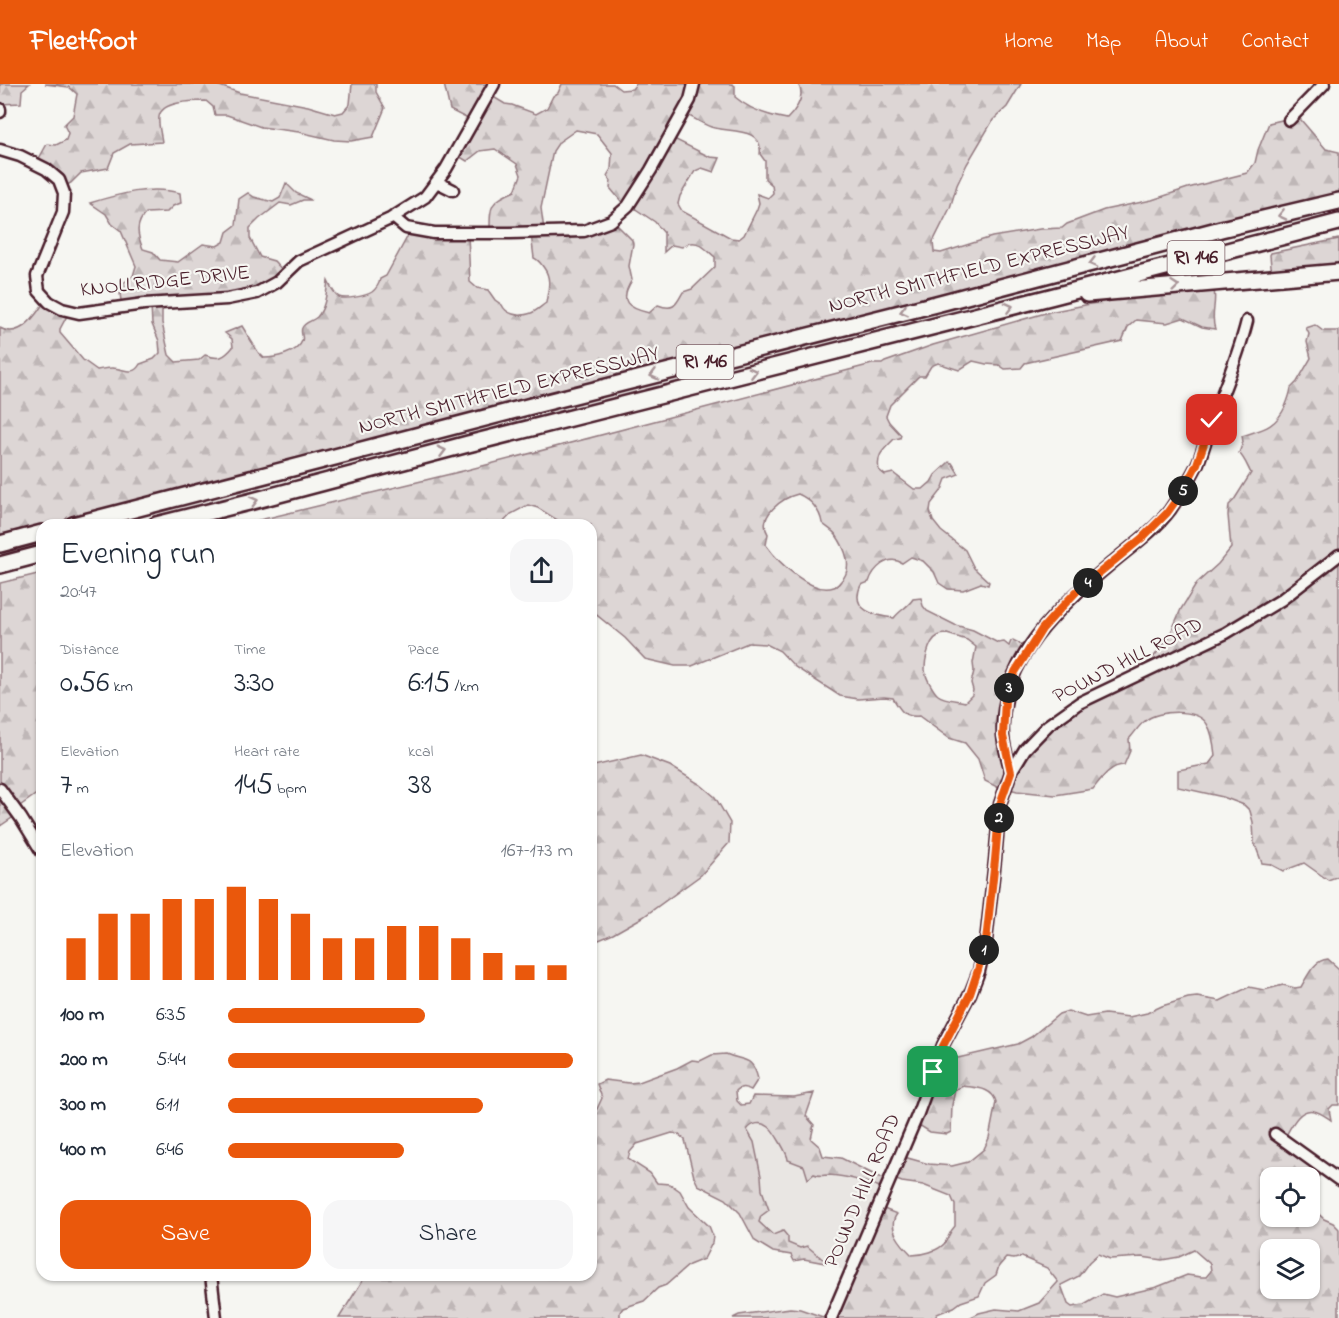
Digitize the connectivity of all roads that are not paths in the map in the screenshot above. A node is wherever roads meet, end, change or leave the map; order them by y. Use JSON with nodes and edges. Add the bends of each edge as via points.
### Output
{"nodes":[{"id":1,"x":494,"y":84,"type":"edge"},
{"id":2,"x":694,"y":84,"type":"edge"},
{"id":3,"x":1324,"y":84,"type":"edge"},
{"id":4,"x":1289,"y":120,"type":"dead end"},
{"id":5,"x":0,"y":150,"type":"edge"},
{"id":6,"x":437,"y":182,"type":"junction"},
{"id":7,"x":453,"y":190,"type":"dead end"},
{"id":8,"x":1339,"y":201,"type":"edge"},
{"id":9,"x":393,"y":217,"type":"junction"},
{"id":10,"x":1339,"y":222,"type":"edge"},
{"id":11,"x":1339,"y":272,"type":"edge"},
{"id":12,"x":1054,"y":296,"type":"junction"},
{"id":13,"x":1247,"y":321,"type":"dead end"},
{"id":14,"x":95,"y":519,"type":"edge"},
{"id":15,"x":180,"y":519,"type":"edge"},
{"id":16,"x":36,"y":535,"type":"edge"},
{"id":17,"x":0,"y":544,"type":"edge"},
{"id":18,"x":1339,"y":555,"type":"edge"},
{"id":19,"x":36,"y":556,"type":"edge"},
{"id":20,"x":0,"y":565,"type":"edge"},
{"id":21,"x":1011,"y":772,"type":"junction"},
{"id":22,"x":0,"y":789,"type":"edge"},
{"id":23,"x":36,"y":843,"type":"edge"},
{"id":24,"x":1275,"y":1134,"type":"dead end"},
{"id":25,"x":1339,"y":1180,"type":"edge"},
{"id":26,"x":212,"y":1281,"type":"edge"},
{"id":27,"x":216,"y":1318,"type":"edge"},
{"id":28,"x":831,"y":1318,"type":"edge"}],
"edges":[{"from":1,"to":6,"type":"street","name":"KNOLLRIDGE DRIVE"},
{"from":2,"to":9,"type":"street","via":[[690,100],[651,170],[628,206],[612,221],[584,231],[434,233],[406,228]]},
{"from":3,"to":4,"type":"street"},
{"from":5,"to":9,"type":"street","name":"KNOLLRIDGE DRIVE","via":[[46,169],[59,180],[64,193],[63,212],[37,276],[39,291],[62,309],[80,313],[256,294],[277,282],[299,261]]},
{"from":6,"to":7,"type":"street"},
{"from":6,"to":9,"type":"street","name":"KNOLLRIDGE DRIVE","via":[[425,197]]},
{"from":8,"to":14,"type":"highway","name":"NORTH SMITHFIELD EXPRESSWAY","number":"RI 146","one_way":true},
{"from":10,"to":12,"type":"highway","name":"NORTH SMITHFIELD EXPRESSWAY","number":"RI 146"},
{"from":12,"to":11,"type":"highway","one_way":true},
{"from":15,"to":12,"type":"highway","name":"NORTH SMITHFIELD EXPRESSWAY","number":"RI 146","one_way":true},
{"from":13,"to":21,"type":"street","via":[[1197,464],[1184,489],[1142,538],[1059,610],[1015,672],[1005,700],[1003,736]]},
{"from":16,"to":17,"type":"highway"},
{"from":18,"to":21,"type":"street","name":"POUND HILL ROAD","via":[[1281,600],[1226,633],[1079,703],[1048,725],[1025,749]]},
{"from":19,"to":20,"type":"highway"},
{"from":21,"to":28,"type":"street","name":"POUND HILL ROAD","via":[[1000,804],[986,941],[978,970]]},
{"from":22,"to":23,"type":"street"},
{"from":24,"to":25,"type":"street"},
{"from":26,"to":27,"type":"street"}]}
